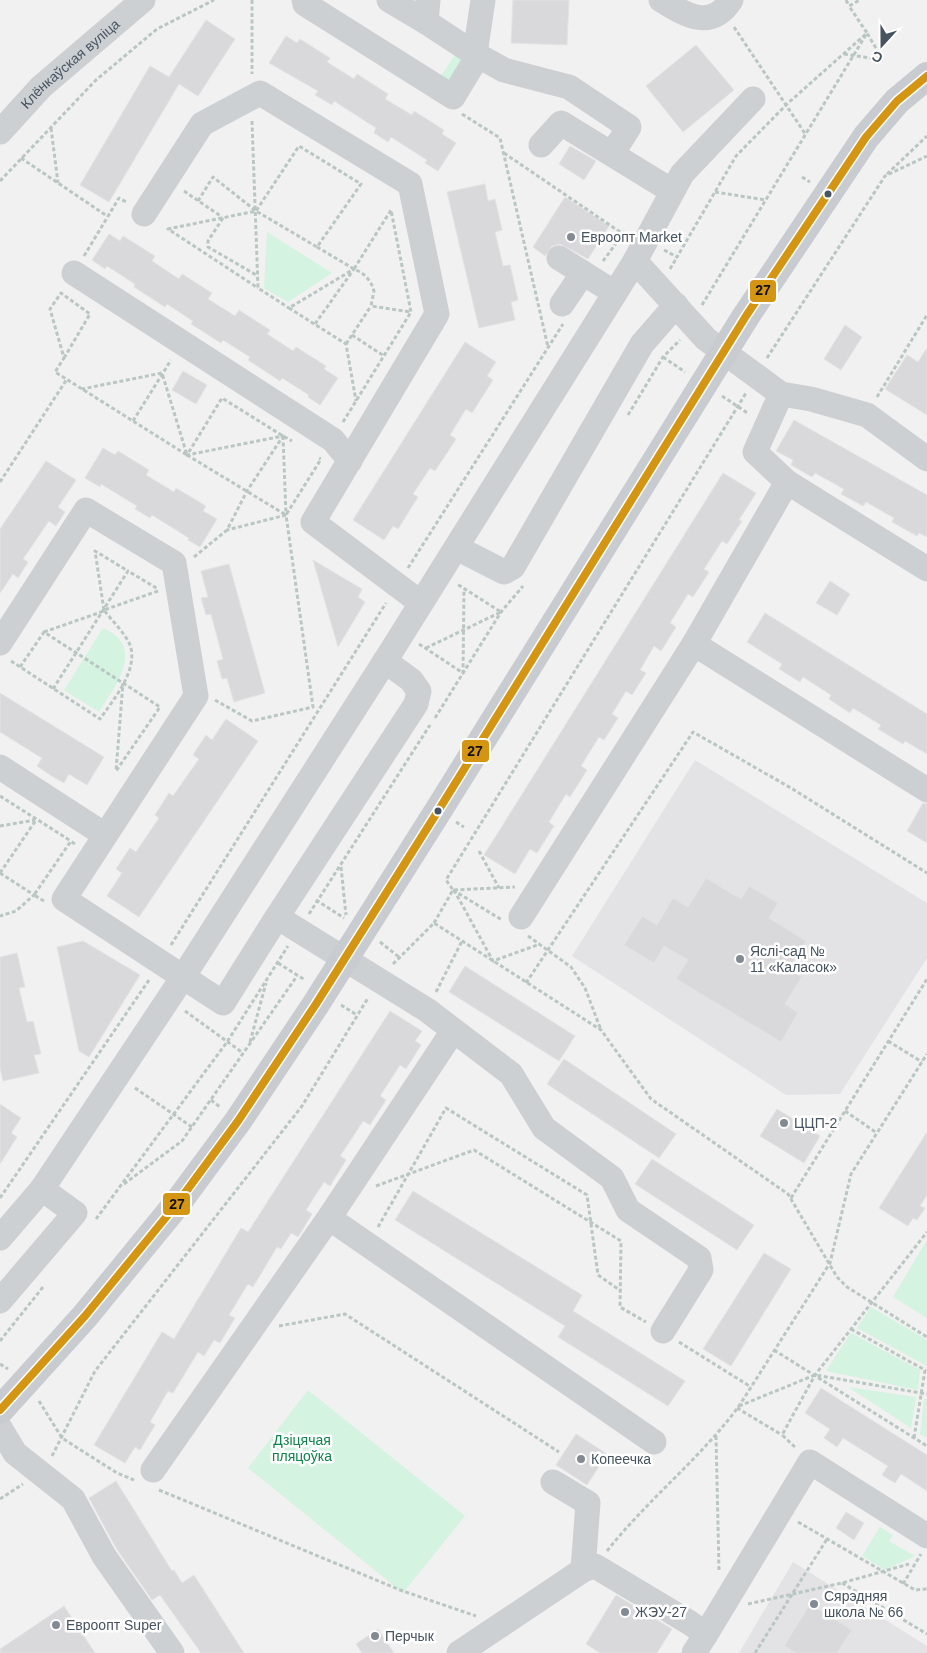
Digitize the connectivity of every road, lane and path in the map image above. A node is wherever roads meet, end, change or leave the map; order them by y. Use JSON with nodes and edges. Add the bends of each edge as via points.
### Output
{"nodes":[{"id":1,"x":143,"y":0,"type":"edge"},
{"id":2,"x":214,"y":0,"type":"edge"},
{"id":3,"x":304,"y":0,"type":"edge"},
{"id":4,"x":388,"y":0,"type":"edge"},
{"id":5,"x":482,"y":0,"type":"edge"},
{"id":6,"x":661,"y":0,"type":"edge"},
{"id":7,"x":846,"y":0,"type":"edge"},
{"id":8,"x":860,"y":0,"type":"edge"},
{"id":9,"x":727,"y":6,"type":"edge"},
{"id":10,"x":849,"y":6,"type":"junction"},
{"id":11,"x":427,"y":11,"type":"edge"},
{"id":12,"x":867,"y":33,"type":"junction"},
{"id":13,"x":475,"y":54,"type":"junction"},
{"id":14,"x":844,"y":54,"type":"junction"},
{"id":15,"x":854,"y":55,"type":"junction"},
{"id":16,"x":927,"y":76,"type":"edge"},
{"id":17,"x":752,"y":99,"type":"dead end"},
{"id":18,"x":787,"y":104,"type":"junction"},
{"id":19,"x":459,"y":112,"type":"dead end"},
{"id":20,"x":50,"y":128,"type":"junction"},
{"id":21,"x":0,"y":132,"type":"edge"},
{"id":22,"x":806,"y":134,"type":"junction"},
{"id":23,"x":927,"y":136,"type":"edge"},
{"id":24,"x":541,"y":145,"type":"dead end"},
{"id":25,"x":503,"y":152,"type":"junction"},
{"id":26,"x":612,"y":154,"type":"junction"},
{"id":27,"x":927,"y":156,"type":"edge"},
{"id":28,"x":21,"y":158,"type":"junction"},
{"id":29,"x":885,"y":176,"type":"junction"},
{"id":30,"x":0,"y":181,"type":"edge"},
{"id":31,"x":58,"y":183,"type":"junction"},
{"id":32,"x":184,"y":191,"type":"dead end"},
{"id":33,"x":672,"y":192,"type":"junction"},
{"id":34,"x":714,"y":192,"type":"junction"},
{"id":35,"x":766,"y":200,"type":"junction"},
{"id":36,"x":198,"y":201,"type":"junction"},
{"id":37,"x":256,"y":211,"type":"junction"},
{"id":38,"x":144,"y":214,"type":"joint"},
{"id":39,"x":107,"y":216,"type":"junction"},
{"id":40,"x":223,"y":218,"type":"junction"},
{"id":41,"x":623,"y":234,"type":"junction"},
{"id":42,"x":317,"y":247,"type":"junction"},
{"id":43,"x":641,"y":251,"type":"junction"},
{"id":44,"x":559,"y":258,"type":"dead end"},
{"id":45,"x":354,"y":268,"type":"junction"},
{"id":46,"x":258,"y":276,"type":"junction"},
{"id":47,"x":587,"y":276,"type":"junction"},
{"id":48,"x":67,"y":283,"type":"junction"},
{"id":49,"x":258,"y":288,"type":"junction"},
{"id":50,"x":616,"y":293,"type":"junction"},
{"id":51,"x":562,"y":304,"type":"dead end"},
{"id":52,"x":676,"y":305,"type":"junction"},
{"id":53,"x":371,"y":306,"type":"junction"},
{"id":54,"x":289,"y":308,"type":"junction"},
{"id":55,"x":700,"y":308,"type":"dead end"},
{"id":56,"x":411,"y":312,"type":"junction"},
{"id":57,"x":927,"y":316,"type":"edge"},
{"id":58,"x":315,"y":324,"type":"junction"},
{"id":59,"x":352,"y":335,"type":"junction"},
{"id":60,"x":684,"y":336,"type":"dead end"},
{"id":61,"x":181,"y":342,"type":"junction"},
{"id":62,"x":346,"y":344,"type":"junction"},
{"id":63,"x":548,"y":347,"type":"dead end"},
{"id":64,"x":723,"y":352,"type":"junction"},
{"id":65,"x":384,"y":356,"type":"junction"},
{"id":66,"x":64,"y":358,"type":"junction"},
{"id":67,"x":663,"y":358,"type":"dead end"},
{"id":68,"x":766,"y":359,"type":"dead end"},
{"id":69,"x":162,"y":373,"type":"junction"},
{"id":70,"x":67,"y":380,"type":"junction"},
{"id":71,"x":750,"y":388,"type":"dead end"},
{"id":72,"x":82,"y":389,"type":"junction"},
{"id":73,"x":781,"y":394,"type":"junction"},
{"id":74,"x":722,"y":396,"type":"dead end"},
{"id":75,"x":356,"y":401,"type":"junction"},
{"id":76,"x":738,"y":407,"type":"junction"},
{"id":77,"x":867,"y":415,"type":"junction"},
{"id":78,"x":133,"y":421,"type":"junction"},
{"id":79,"x":766,"y":425,"type":"junction"},
{"id":80,"x":283,"y":436,"type":"junction"},
{"id":81,"x":298,"y":445,"type":"dead end"},
{"id":82,"x":327,"y":449,"type":"junction"},
{"id":83,"x":187,"y":454,"type":"junction"},
{"id":84,"x":313,"y":454,"type":"dead end"},
{"id":85,"x":927,"y":459,"type":"edge"},
{"id":86,"x":350,"y":461,"type":"junction"},
{"id":87,"x":0,"y":482,"type":"edge"},
{"id":88,"x":787,"y":482,"type":"junction"},
{"id":89,"x":247,"y":492,"type":"junction"},
{"id":90,"x":286,"y":515,"type":"junction"},
{"id":91,"x":228,"y":530,"type":"junction"},
{"id":92,"x":457,"y":548,"type":"junction"},
{"id":93,"x":414,"y":558,"type":"dead end"},
{"id":94,"x":187,"y":562,"type":"dead end"},
{"id":95,"x":927,"y":569,"type":"edge"},
{"id":96,"x":128,"y":571,"type":"junction"},
{"id":97,"x":440,"y":574,"type":"junction"},
{"id":98,"x":464,"y":588,"type":"junction"},
{"id":99,"x":421,"y":603,"type":"junction"},
{"id":100,"x":104,"y":610,"type":"junction"},
{"id":101,"x":378,"y":617,"type":"dead end"},
{"id":102,"x":463,"y":630,"type":"junction"},
{"id":103,"x":44,"y":632,"type":"junction"},
{"id":104,"x":402,"y":633,"type":"junction"},
{"id":105,"x":694,"y":644,"type":"junction"},
{"id":106,"x":425,"y":648,"type":"junction"},
{"id":107,"x":3,"y":650,"type":"edge"},
{"id":108,"x":77,"y":653,"type":"junction"},
{"id":109,"x":385,"y":661,"type":"junction"},
{"id":110,"x":20,"y":667,"type":"junction"},
{"id":111,"x":123,"y":683,"type":"junction"},
{"id":112,"x":53,"y":689,"type":"junction"},
{"id":113,"x":210,"y":697,"type":"dead end"},
{"id":114,"x":0,"y":767,"type":"edge"},
{"id":115,"x":927,"y":790,"type":"edge"},
{"id":116,"x":0,"y":796,"type":"edge"},
{"id":117,"x":36,"y":820,"type":"junction"},
{"id":118,"x":0,"y":826,"type":"edge"},
{"id":119,"x":105,"y":834,"type":"junction"},
{"id":120,"x":71,"y":841,"type":"dead end"},
{"id":121,"x":480,"y":850,"type":"dead end"},
{"id":122,"x":341,"y":867,"type":"dead end"},
{"id":123,"x":0,"y":873,"type":"edge"},
{"id":124,"x":927,"y":873,"type":"edge"},
{"id":125,"x":499,"y":888,"type":"junction"},
{"id":126,"x":453,"y":890,"type":"junction"},
{"id":127,"x":538,"y":890,"type":"junction"},
{"id":128,"x":0,"y":916,"type":"edge"},
{"id":129,"x":277,"y":917,"type":"junction"},
{"id":130,"x":521,"y":917,"type":"dead end"},
{"id":131,"x":347,"y":920,"type":"dead end"},
{"id":132,"x":434,"y":923,"type":"junction"},
{"id":133,"x":378,"y":940,"type":"dead end"},
{"id":134,"x":462,"y":941,"type":"junction"},
{"id":135,"x":540,"y":944,"type":"dead end"},
{"id":136,"x":548,"y":949,"type":"junction"},
{"id":137,"x":399,"y":957,"type":"junction"},
{"id":138,"x":344,"y":959,"type":"junction"},
{"id":139,"x":493,"y":961,"type":"junction"},
{"id":140,"x":278,"y":963,"type":"dead end"},
{"id":141,"x":389,"y":968,"type":"dead end"},
{"id":142,"x":298,"y":976,"type":"junction"},
{"id":143,"x":183,"y":977,"type":"junction"},
{"id":144,"x":267,"y":979,"type":"dead end"},
{"id":145,"x":927,"y":979,"type":"edge"},
{"id":146,"x":307,"y":982,"type":"dead end"},
{"id":147,"x":526,"y":982,"type":"junction"},
{"id":148,"x":147,"y":983,"type":"dead end"},
{"id":149,"x":369,"y":995,"type":"dead end"},
{"id":150,"x":169,"y":998,"type":"junction"},
{"id":151,"x":339,"y":1003,"type":"dead end"},
{"id":152,"x":427,"y":1010,"type":"junction"},
{"id":153,"x":357,"y":1016,"type":"junction"},
{"id":154,"x":601,"y":1030,"type":"junction"},
{"id":155,"x":453,"y":1031,"type":"junction"},
{"id":156,"x":888,"y":1041,"type":"junction"},
{"id":157,"x":249,"y":1045,"type":"junction"},
{"id":158,"x":244,"y":1053,"type":"junction"},
{"id":159,"x":927,"y":1054,"type":"edge"},
{"id":160,"x":922,"y":1062,"type":"junction"},
{"id":161,"x":85,"y":1073,"type":"dead end"},
{"id":162,"x":117,"y":1076,"type":"junction"},
{"id":163,"x":845,"y":1111,"type":"junction"},
{"id":164,"x":192,"y":1127,"type":"junction"},
{"id":165,"x":877,"y":1133,"type":"junction"},
{"id":166,"x":408,"y":1174,"type":"junction"},
{"id":167,"x":120,"y":1188,"type":"dead end"},
{"id":168,"x":42,"y":1189,"type":"junction"},
{"id":169,"x":791,"y":1198,"type":"junction"},
{"id":170,"x":336,"y":1208,"type":"junction"},
{"id":171,"x":591,"y":1222,"type":"junction"},
{"id":172,"x":927,"y":1232,"type":"edge"},
{"id":173,"x":0,"y":1238,"type":"edge"},
{"id":174,"x":367,"y":1244,"type":"junction"},
{"id":175,"x":830,"y":1263,"type":"junction"},
{"id":176,"x":621,"y":1291,"type":"junction"},
{"id":177,"x":0,"y":1301,"type":"edge"},
{"id":178,"x":871,"y":1303,"type":"junction"},
{"id":179,"x":851,"y":1329,"type":"junction"},
{"id":180,"x":663,"y":1331,"type":"junction"},
{"id":181,"x":250,"y":1332,"type":"junction"},
{"id":182,"x":927,"y":1337,"type":"edge"},
{"id":183,"x":774,"y":1350,"type":"junction"},
{"id":184,"x":926,"y":1370,"type":"edge"},
{"id":185,"x":815,"y":1375,"type":"junction"},
{"id":186,"x":751,"y":1387,"type":"junction"},
{"id":187,"x":920,"y":1394,"type":"junction"},
{"id":188,"x":927,"y":1394,"type":"edge"},
{"id":189,"x":39,"y":1401,"type":"dead end"},
{"id":190,"x":738,"y":1407,"type":"junction"},
{"id":191,"x":0,"y":1410,"type":"edge"},
{"id":192,"x":0,"y":1428,"type":"edge"},
{"id":193,"x":782,"y":1435,"type":"junction"},
{"id":194,"x":716,"y":1436,"type":"junction"},
{"id":195,"x":62,"y":1438,"type":"junction"},
{"id":196,"x":914,"y":1438,"type":"junction"},
{"id":197,"x":654,"y":1442,"type":"dead end"},
{"id":198,"x":927,"y":1446,"type":"edge"},
{"id":199,"x":559,"y":1452,"type":"dead end"},
{"id":200,"x":810,"y":1462,"type":"junction"},
{"id":201,"x":40,"y":1472,"type":"junction"},
{"id":202,"x":147,"y":1479,"type":"junction"},
{"id":203,"x":553,"y":1482,"type":"dead end"},
{"id":204,"x":0,"y":1499,"type":"edge"},
{"id":205,"x":780,"y":1512,"type":"junction"},
{"id":206,"x":827,"y":1539,"type":"junction"},
{"id":207,"x":925,"y":1545,"type":"edge"},
{"id":208,"x":909,"y":1564,"type":"dead end"},
{"id":209,"x":589,"y":1568,"type":"junction"},
{"id":210,"x":719,"y":1572,"type":"dead end"},
{"id":211,"x":884,"y":1572,"type":"junction"},
{"id":212,"x":842,"y":1583,"type":"junction"},
{"id":213,"x":903,"y":1584,"type":"junction"},
{"id":214,"x":927,"y":1588,"type":"edge"},
{"id":215,"x":792,"y":1594,"type":"junction"},
{"id":216,"x":720,"y":1611,"type":"junction"},
{"id":217,"x":503,"y":1625,"type":"junction"},
{"id":218,"x":927,"y":1634,"type":"edge"},
{"id":219,"x":700,"y":1644,"type":"edge"},
{"id":220,"x":172,"y":1653,"type":"edge"},
{"id":221,"x":459,"y":1653,"type":"edge"},
{"id":222,"x":755,"y":1653,"type":"edge"}],
"edges":[{"from":1,"to":21,"type":"street","name":"Клёнкаўская вуліца","via":[[41,87]]},
{"from":2,"to":20,"type":"path","via":[[157,29],[96,80]]},
{"from":3,"to":13,"type":"street","via":[[305,4],[453,97],[473,64]]},
{"from":4,"to":11,"type":"street"},
{"from":5,"to":13,"type":"street"},
{"from":6,"to":9,"type":"street","via":[[685,15],[708,19]]},
{"from":7,"to":10,"type":"path"},
{"from":8,"to":10,"type":"path"},
{"from":9,"to":18,"type":"path"},
{"from":10,"to":12,"type":"path"},
{"from":11,"to":13,"type":"street"},
{"from":12,"to":14,"type":"path"},
{"from":12,"to":15,"type":"path"},
{"from":12,"to":15,"type":"path","via":[[883,60]]},
{"from":13,"to":26,"type":"street","via":[[504,70],[569,87],[629,127]]},
{"from":14,"to":15,"type":"path"},
{"from":14,"to":18,"type":"path"},
{"from":15,"to":22,"type":"path"},
{"from":16,"to":64,"type":"main road","via":[[897,101],[866,137]]},
{"from":17,"to":33,"type":"street","via":[[682,174]]},
{"from":18,"to":22,"type":"path"},
{"from":18,"to":34,"type":"path","via":[[736,156]]},
{"from":19,"to":25,"type":"path","via":[[500,138]]},
{"from":20,"to":28,"type":"path"},
{"from":20,"to":31,"type":"path"},
{"from":22,"to":35,"type":"path"},
{"from":23,"to":29,"type":"path"},
{"from":24,"to":26,"type":"street","via":[[561,123]]},
{"from":25,"to":41,"type":"path"},
{"from":25,"to":63,"type":"path"},
{"from":26,"to":33,"type":"street"},
{"from":27,"to":29,"type":"path"},
{"from":28,"to":30,"type":"path"},
{"from":28,"to":31,"type":"path"},
{"from":29,"to":68,"type":"path"},
{"from":31,"to":39,"type":"path"},
{"from":32,"to":36,"type":"path"},
{"from":33,"to":43,"type":"street"},
{"from":34,"to":35,"type":"path"},
{"from":34,"to":43,"type":"path","via":[[677,257]]},
{"from":35,"to":55,"type":"path"},
{"from":36,"to":37,"type":"path","via":[[213,177]]},
{"from":36,"to":40,"type":"path"},
{"from":37,"to":40,"type":"path"},
{"from":37,"to":42,"type":"path"},
{"from":37,"to":42,"type":"path","via":[[299,146],[360,184]]},
{"from":37,"to":46,"type":"path"},
{"from":38,"to":39,"type":"path","via":[[119,198]]},
{"from":38,"to":86,"type":"street","via":[[202,124],[260,93],[410,184],[437,314]]},
{"from":39,"to":48,"type":"path"},
{"from":40,"to":46,"type":"path","via":[[208,246]]},
{"from":40,"to":49,"type":"path","via":[[168,230]]},
{"from":41,"to":43,"type":"path","via":[[628,227]]},
{"from":41,"to":47,"type":"path"},
{"from":42,"to":45,"type":"path"},
{"from":43,"to":50,"type":"street"},
{"from":43,"to":52,"type":"street"},
{"from":44,"to":47,"type":"street"},
{"from":45,"to":53,"type":"path","via":[[363,273],[372,285],[374,296]]},
{"from":45,"to":54,"type":"path"},
{"from":45,"to":56,"type":"path","via":[[391,210]]},
{"from":45,"to":58,"type":"path"},
{"from":46,"to":49,"type":"path"},
{"from":47,"to":50,"type":"street"},
{"from":47,"to":51,"type":"street"},
{"from":48,"to":61,"type":"street"},
{"from":48,"to":66,"type":"path","via":[[50,309]]},
{"from":48,"to":66,"type":"path","via":[[90,314]]},
{"from":49,"to":54,"type":"path"},
{"from":50,"to":92,"type":"street"},
{"from":52,"to":64,"type":"street","via":[[706,339]]},
{"from":52,"to":92,"type":"street","via":[[642,344],[513,567],[504,572]]},
{"from":53,"to":56,"type":"path"},
{"from":53,"to":59,"type":"path"},
{"from":54,"to":58,"type":"path"},
{"from":56,"to":65,"type":"path"},
{"from":57,"to":77,"type":"path"},
{"from":58,"to":62,"type":"path"},
{"from":59,"to":62,"type":"path"},
{"from":59,"to":65,"type":"path"},
{"from":60,"to":67,"type":"path"},
{"from":61,"to":69,"type":"path"},
{"from":61,"to":82,"type":"street"},
{"from":62,"to":75,"type":"path"},
{"from":64,"to":73,"type":"street"},
{"from":64,"to":138,"type":"main road"},
{"from":65,"to":75,"type":"path"},
{"from":66,"to":70,"type":"path","via":[[55,372]]},
{"from":69,"to":72,"type":"path"},
{"from":69,"to":78,"type":"path"},
{"from":69,"to":83,"type":"path"},
{"from":70,"to":72,"type":"path"},
{"from":70,"to":87,"type":"path"},
{"from":71,"to":76,"type":"path"},
{"from":72,"to":78,"type":"path"},
{"from":73,"to":77,"type":"street"},
{"from":73,"to":79,"type":"street"},
{"from":74,"to":76,"type":"path"},
{"from":75,"to":82,"type":"path"},
{"from":76,"to":79,"type":"path"},
{"from":76,"to":126,"type":"path","via":[[446,880]]},
{"from":77,"to":85,"type":"street"},
{"from":78,"to":83,"type":"path"},
{"from":79,"to":88,"type":"street","via":[[755,452]]},
{"from":80,"to":81,"type":"path"},
{"from":80,"to":83,"type":"path"},
{"from":80,"to":83,"type":"path","via":[[222,398]]},
{"from":80,"to":89,"type":"path"},
{"from":80,"to":90,"type":"path"},
{"from":82,"to":84,"type":"path"},
{"from":82,"to":86,"type":"street"},
{"from":82,"to":90,"type":"path"},
{"from":83,"to":89,"type":"path"},
{"from":86,"to":99,"type":"street","via":[[313,522]]},
{"from":88,"to":95,"type":"street"},
{"from":88,"to":105,"type":"street"},
{"from":89,"to":90,"type":"path"},
{"from":89,"to":91,"type":"path"},
{"from":90,"to":91,"type":"path"},
{"from":90,"to":113,"type":"path","via":[[313,706],[252,721]]},
{"from":91,"to":94,"type":"path"},
{"from":92,"to":97,"type":"street"},
{"from":93,"to":97,"type":"path"},
{"from":96,"to":100,"type":"path"},
{"from":96,"to":100,"type":"path","via":[[160,590]]},
{"from":96,"to":100,"type":"path","via":[[95,551]]},
{"from":97,"to":98,"type":"path"},
{"from":97,"to":99,"type":"street"},
{"from":98,"to":102,"type":"path"},
{"from":98,"to":102,"type":"path","via":[[501,612]]},
{"from":99,"to":104,"type":"street"},
{"from":100,"to":103,"type":"path"},
{"from":100,"to":108,"type":"path"},
{"from":100,"to":111,"type":"path","via":[[130,646],[131,660]]},
{"from":101,"to":104,"type":"path"},
{"from":102,"to":106,"type":"path"},
{"from":102,"to":106,"type":"path","via":[[463,673]]},
{"from":103,"to":108,"type":"path"},
{"from":103,"to":110,"type":"path"},
{"from":104,"to":106,"type":"path"},
{"from":104,"to":109,"type":"street"},
{"from":105,"to":115,"type":"street"},
{"from":105,"to":127,"type":"street"},
{"from":107,"to":110,"type":"path"},
{"from":107,"to":119,"type":"street","via":[[86,510],[174,563],[196,696]]},
{"from":108,"to":111,"type":"path"},
{"from":108,"to":112,"type":"path"},
{"from":109,"to":129,"type":"street","via":[[411,680],[419,691],[416,704]]},
{"from":109,"to":143,"type":"street"},
{"from":110,"to":112,"type":"path"},
{"from":111,"to":111,"type":"path","via":[[122,693],[116,771],[160,707]]},
{"from":111,"to":112,"type":"path","via":[[100,720]]},
{"from":114,"to":119,"type":"street"},
{"from":116,"to":117,"type":"path"},
{"from":117,"to":118,"type":"path"},
{"from":117,"to":120,"type":"path"},
{"from":117,"to":123,"type":"path"},
{"from":119,"to":143,"type":"street","via":[[64,899]]},
{"from":121,"to":125,"type":"path"},
{"from":122,"to":131,"type":"path"},
{"from":123,"to":128,"type":"path","via":[[34,895],[16,911]]},
{"from":124,"to":136,"type":"path","via":[[791,788],[693,732]]},
{"from":125,"to":126,"type":"path"},
{"from":125,"to":127,"type":"path","via":[[516,886]]},
{"from":126,"to":132,"type":"path"},
{"from":126,"to":139,"type":"path"},
{"from":127,"to":130,"type":"street"},
{"from":129,"to":138,"type":"street"},
{"from":129,"to":143,"type":"street","via":[[223,1003]]},
{"from":132,"to":134,"type":"path"},
{"from":132,"to":137,"type":"path"},
{"from":133,"to":137,"type":"path"},
{"from":134,"to":139,"type":"path"},
{"from":134,"to":152,"type":"path"},
{"from":135,"to":139,"type":"path"},
{"from":136,"to":147,"type":"path"},
{"from":136,"to":154,"type":"path","via":[[572,967],[585,988]]},
{"from":137,"to":141,"type":"path"},
{"from":138,"to":152,"type":"street"},
{"from":138,"to":191,"type":"main road","via":[[238,1120],[176,1205],[85,1316]]},
{"from":139,"to":147,"type":"path"},
{"from":140,"to":142,"type":"path"},
{"from":142,"to":146,"type":"path"},
{"from":142,"to":157,"type":"path"},
{"from":143,"to":150,"type":"street"},
{"from":144,"to":157,"type":"path"},
{"from":145,"to":156,"type":"path"},
{"from":147,"to":154,"type":"path"},
{"from":148,"to":150,"type":"path"},
{"from":149,"to":153,"type":"path"},
{"from":150,"to":158,"type":"path"},
{"from":150,"to":162,"type":"street"},
{"from":151,"to":153,"type":"path"},
{"from":152,"to":155,"type":"street"},
{"from":153,"to":195,"type":"path","via":[[302,1106],[94,1371]]},
{"from":154,"to":169,"type":"path","via":[[651,1099]]},
{"from":155,"to":170,"type":"street"},
{"from":155,"to":180,"type":"street","via":[[511,1074],[544,1128],[612,1178],[628,1210],[698,1258],[702,1270]]},
{"from":156,"to":160,"type":"path"},
{"from":156,"to":163,"type":"path"},
{"from":157,"to":158,"type":"path"},
{"from":158,"to":164,"type":"path"},
{"from":159,"to":160,"type":"path"},
{"from":160,"to":165,"type":"path"},
{"from":161,"to":162,"type":"path"},
{"from":162,"to":164,"type":"path"},
{"from":162,"to":168,"type":"street"},
{"from":163,"to":165,"type":"path"},
{"from":163,"to":169,"type":"path"},
{"from":164,"to":167,"type":"path","via":[[182,1141]]},
{"from":165,"to":175,"type":"path","via":[[851,1174]]},
{"from":166,"to":170,"type":"path"},
{"from":166,"to":171,"type":"path","via":[[474,1150]]},
{"from":166,"to":171,"type":"path","via":[[446,1108],[587,1195]]},
{"from":166,"to":174,"type":"path"},
{"from":168,"to":173,"type":"street"},
{"from":168,"to":177,"type":"street","via":[[75,1213]]},
{"from":169,"to":175,"type":"path"},
{"from":170,"to":174,"type":"street"},
{"from":170,"to":181,"type":"street"},
{"from":171,"to":176,"type":"path","via":[[598,1275]]},
{"from":171,"to":176,"type":"path","via":[[622,1241]]},
{"from":172,"to":178,"type":"path"},
{"from":174,"to":197,"type":"street"},
{"from":175,"to":178,"type":"path","via":[[847,1288]]},
{"from":175,"to":183,"type":"path"},
{"from":176,"to":180,"type":"path","via":[[620,1307]]},
{"from":178,"to":179,"type":"path"},
{"from":178,"to":182,"type":"path"},
{"from":179,"to":184,"type":"path"},
{"from":179,"to":185,"type":"path"},
{"from":180,"to":186,"type":"path"},
{"from":181,"to":199,"type":"path","via":[[345,1314]]},
{"from":181,"to":202,"type":"street"},
{"from":183,"to":185,"type":"path"},
{"from":183,"to":186,"type":"path"},
{"from":184,"to":187,"type":"path"},
{"from":185,"to":187,"type":"path"},
{"from":185,"to":190,"type":"path"},
{"from":185,"to":193,"type":"path"},
{"from":185,"to":196,"type":"path"},
{"from":186,"to":190,"type":"path"},
{"from":187,"to":188,"type":"path"},
{"from":187,"to":196,"type":"path"},
{"from":189,"to":195,"type":"path"},
{"from":190,"to":193,"type":"path"},
{"from":190,"to":194,"type":"path"},
{"from":192,"to":201,"type":"street","via":[[16,1453]]},
{"from":193,"to":200,"type":"path"},
{"from":194,"to":209,"type":"path"},
{"from":194,"to":210,"type":"path"},
{"from":195,"to":201,"type":"path","via":[[46,1468]]},
{"from":195,"to":202,"type":"path","via":[[117,1473]]},
{"from":196,"to":198,"type":"path"},
{"from":200,"to":205,"type":"street"},
{"from":200,"to":207,"type":"street"},
{"from":201,"to":204,"type":"path"},
{"from":201,"to":220,"type":"street","via":[[73,1499],[104,1556]]},
{"from":202,"to":217,"type":"path","via":[[400,1590]]},
{"from":203,"to":209,"type":"street","via":[[588,1504]]},
{"from":205,"to":206,"type":"path"},
{"from":205,"to":216,"type":"street"},
{"from":206,"to":211,"type":"path"},
{"from":206,"to":215,"type":"path"},
{"from":207,"to":213,"type":"path"},
{"from":208,"to":211,"type":"path"},
{"from":209,"to":217,"type":"street"},
{"from":209,"to":219,"type":"street","via":[[690,1623]]},
{"from":211,"to":212,"type":"path"},
{"from":211,"to":213,"type":"path"},
{"from":212,"to":215,"type":"path"},
{"from":212,"to":218,"type":"path"},
{"from":213,"to":214,"type":"path","via":[[915,1590]]},
{"from":215,"to":216,"type":"path"},
{"from":215,"to":222,"type":"path"},
{"from":216,"to":219,"type":"street"},
{"from":217,"to":221,"type":"street"}]}
